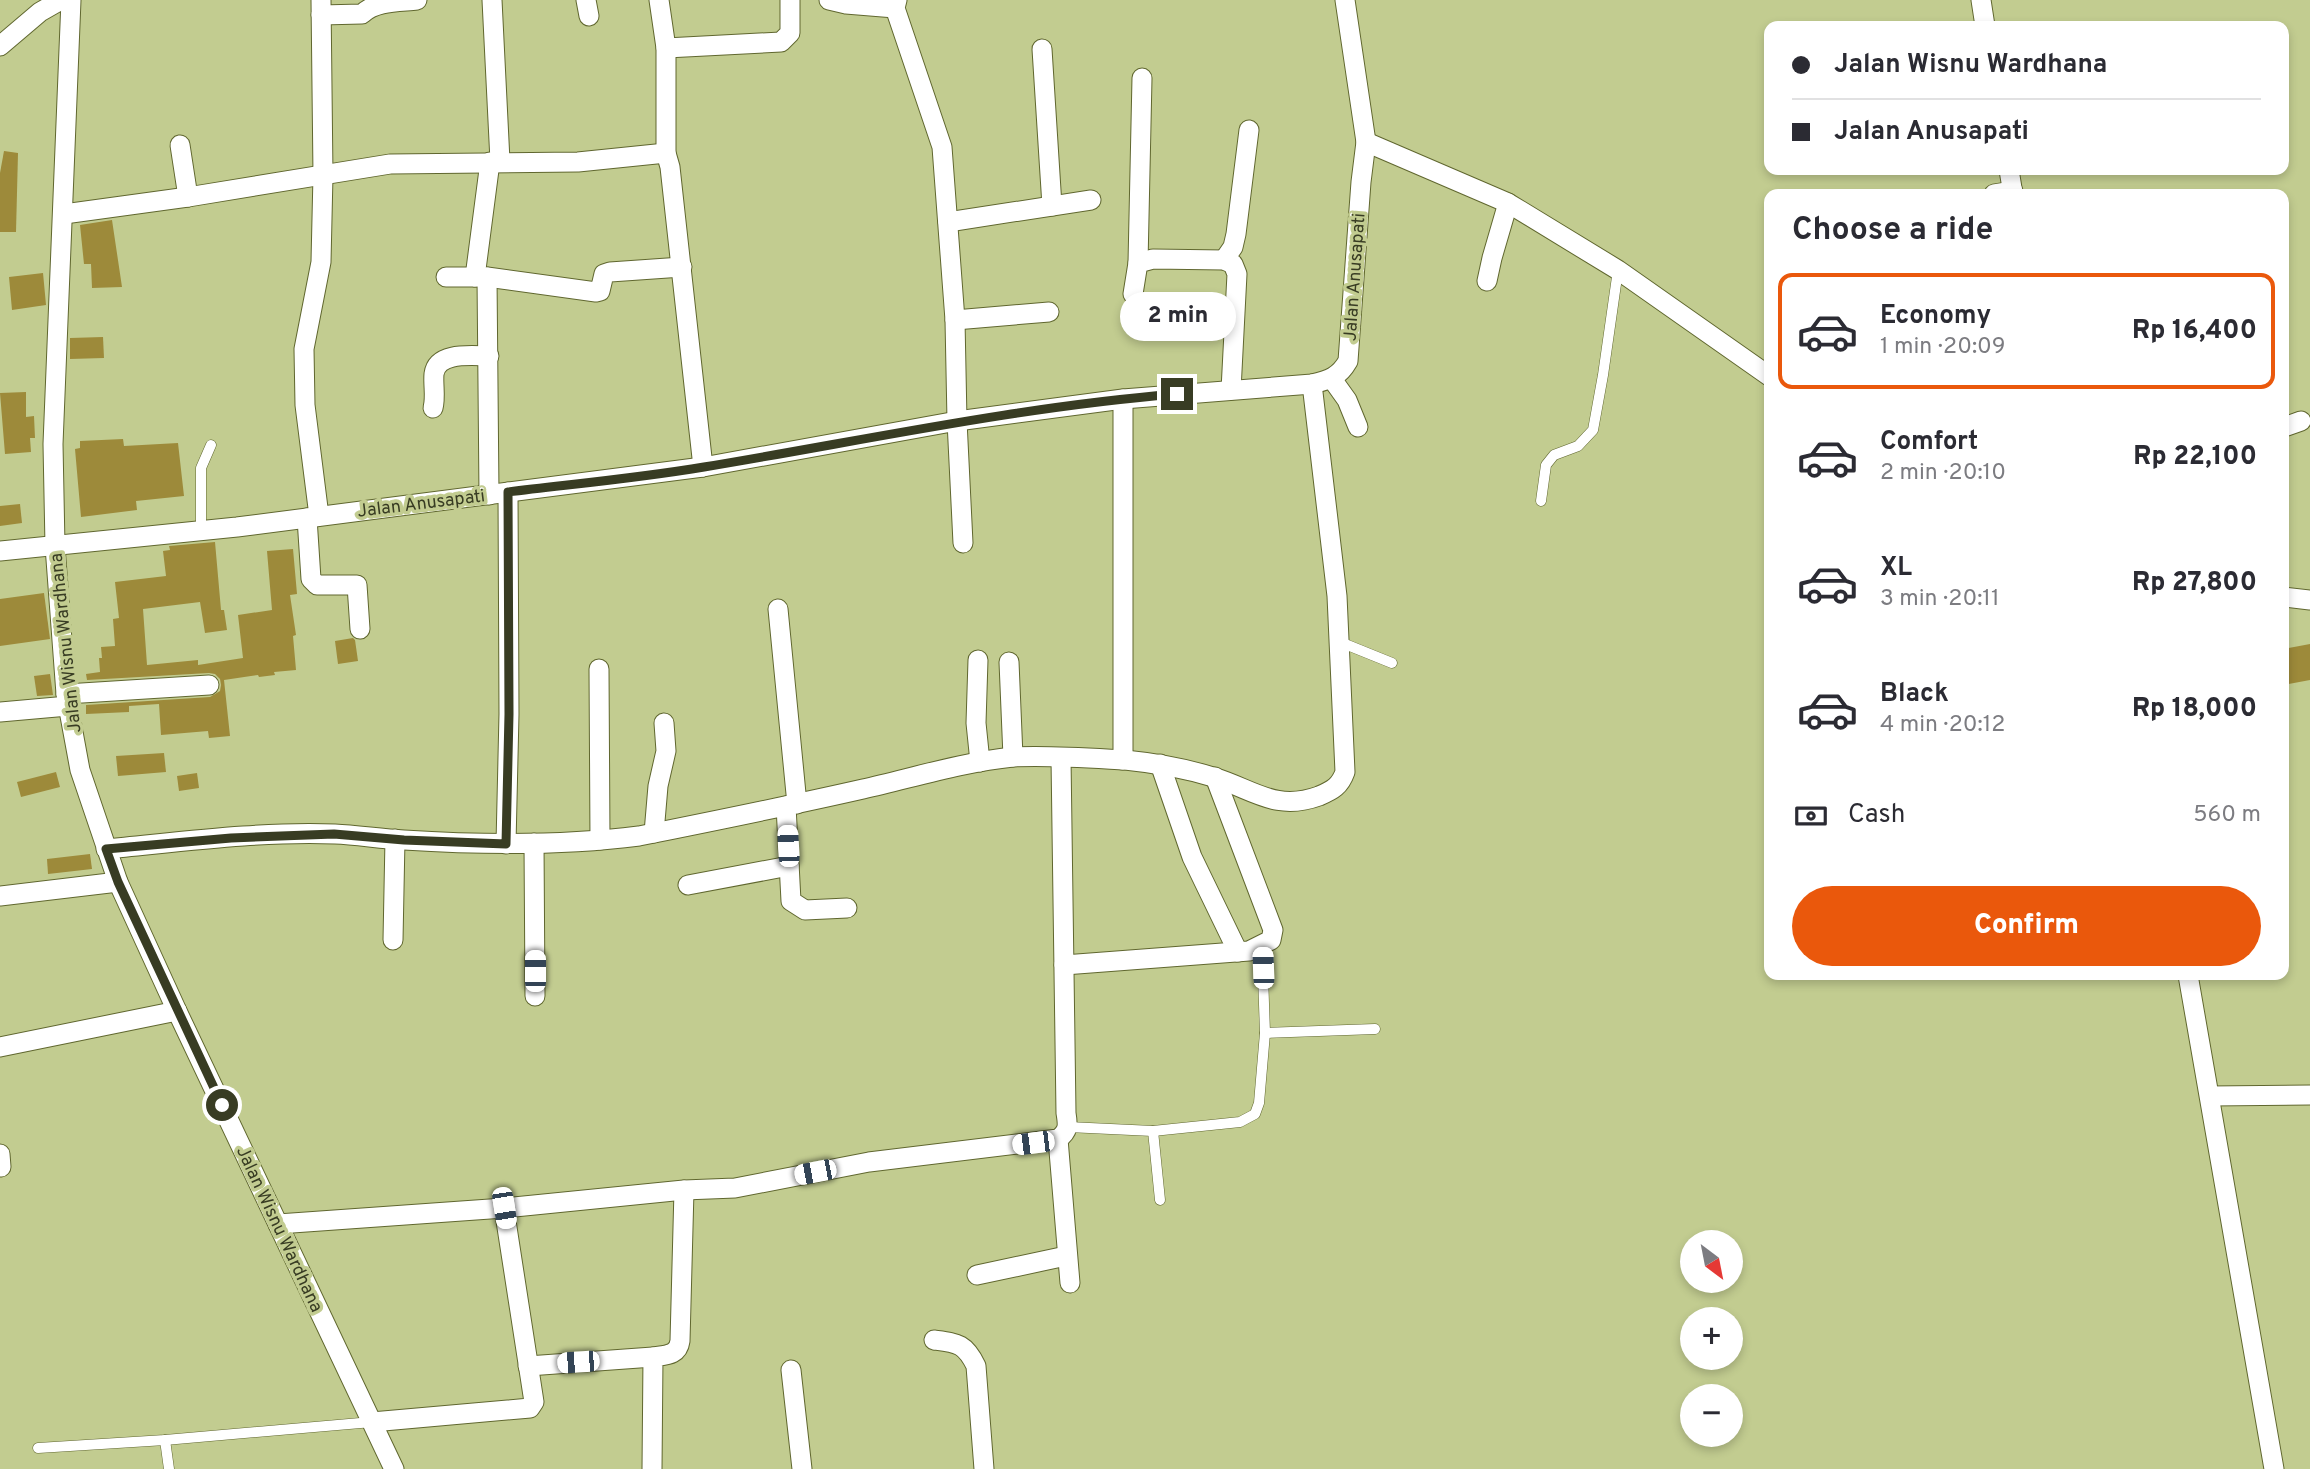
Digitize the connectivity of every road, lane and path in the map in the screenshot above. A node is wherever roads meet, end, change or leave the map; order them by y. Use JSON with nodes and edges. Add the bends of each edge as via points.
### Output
{"nodes":[{"id":1,"x":61,"y":0,"type":"edge"},
{"id":2,"x":71,"y":0,"type":"edge"},
{"id":3,"x":417,"y":0,"type":"edge"},
{"id":4,"x":492,"y":0,"type":"edge"},
{"id":5,"x":659,"y":0,"type":"edge"},
{"id":6,"x":790,"y":0,"type":"edge"},
{"id":7,"x":829,"y":0,"type":"edge"},
{"id":8,"x":1345,"y":0,"type":"edge"},
{"id":9,"x":1981,"y":0,"type":"edge"},
{"id":10,"x":896,"y":4,"type":"edge"},
{"id":11,"x":321,"y":8,"type":"edge"},
{"id":12,"x":1984,"y":21,"type":"edge"},
{"id":13,"x":0,"y":46,"type":"edge"},
{"id":14,"x":666,"y":48,"type":"junction"},
{"id":15,"x":1042,"y":49,"type":"dead end"},
{"id":16,"x":1142,"y":78,"type":"dead end"},
{"id":17,"x":1249,"y":130,"type":"dead end"},
{"id":18,"x":180,"y":145,"type":"dead end"},
{"id":19,"x":1366,"y":148,"type":"junction"},
{"id":20,"x":666,"y":153,"type":"junction"},
{"id":21,"x":495,"y":162,"type":"junction"},
{"id":22,"x":323,"y":175,"type":"junction"},
{"id":23,"x":188,"y":197,"type":"junction"},
{"id":24,"x":1091,"y":200,"type":"dead end"},
{"id":25,"x":1508,"y":203,"type":"junction"},
{"id":26,"x":1052,"y":206,"type":"junction"},
{"id":27,"x":64,"y":214,"type":"junction"},
{"id":28,"x":948,"y":222,"type":"junction"},
{"id":29,"x":1224,"y":260,"type":"junction"},
{"id":30,"x":1138,"y":263,"type":"junction"},
{"id":31,"x":682,"y":267,"type":"junction"},
{"id":32,"x":1618,"y":270,"type":"junction"},
{"id":33,"x":446,"y":277,"type":"dead end"},
{"id":34,"x":481,"y":277,"type":"junction"},
{"id":35,"x":1488,"y":281,"type":"dead end"},
{"id":36,"x":1133,"y":294,"type":"dead end"},
{"id":37,"x":1049,"y":312,"type":"dead end"},
{"id":38,"x":956,"y":320,"type":"junction"},
{"id":39,"x":489,"y":356,"type":"junction"},
{"id":40,"x":1764,"y":372,"type":"edge"},
{"id":41,"x":1332,"y":379,"type":"junction"},
{"id":42,"x":1312,"y":384,"type":"junction"},
{"id":43,"x":1231,"y":390,"type":"junction"},
{"id":44,"x":1123,"y":399,"type":"junction"},
{"id":45,"x":433,"y":408,"type":"dead end"},
{"id":46,"x":957,"y":421,"type":"junction"},
{"id":47,"x":1358,"y":427,"type":"dead end"},
{"id":48,"x":211,"y":445,"type":"dead end"},
{"id":49,"x":703,"y":467,"type":"junction"},
{"id":50,"x":499,"y":494,"type":"junction"},
{"id":51,"x":1541,"y":501,"type":"dead end"},
{"id":52,"x":313,"y":517,"type":"junction"},
{"id":53,"x":201,"y":531,"type":"junction"},
{"id":54,"x":963,"y":542,"type":"dead end"},
{"id":55,"x":55,"y":546,"type":"junction"},
{"id":56,"x":0,"y":551,"type":"edge"},
{"id":57,"x":2289,"y":598,"type":"edge"},
{"id":58,"x":2310,"y":600,"type":"edge"},
{"id":59,"x":778,"y":609,"type":"dead end"},
{"id":60,"x":360,"y":629,"type":"dead end"},
{"id":61,"x":1340,"y":642,"type":"junction"},
{"id":62,"x":978,"y":660,"type":"dead end"},
{"id":63,"x":1009,"y":662,"type":"dead end"},
{"id":64,"x":1392,"y":663,"type":"dead end"},
{"id":65,"x":599,"y":669,"type":"dead end"},
{"id":66,"x":209,"y":685,"type":"dead end"},
{"id":67,"x":67,"y":700,"type":"junction"},
{"id":68,"x":0,"y":712,"type":"edge"},
{"id":69,"x":664,"y":723,"type":"dead end"},
{"id":70,"x":1013,"y":757,"type":"junction"},
{"id":71,"x":1061,"y":758,"type":"junction"},
{"id":72,"x":1123,"y":760,"type":"junction"},
{"id":73,"x":980,"y":762,"type":"junction"},
{"id":74,"x":1160,"y":764,"type":"junction"},
{"id":75,"x":1215,"y":778,"type":"junction"},
{"id":76,"x":792,"y":805,"type":"junction"},
{"id":77,"x":654,"y":833,"type":"junction"},
{"id":78,"x":395,"y":839,"type":"junction"},
{"id":79,"x":600,"y":840,"type":"junction"},
{"id":80,"x":534,"y":843,"type":"junction"},
{"id":81,"x":506,"y":844,"type":"junction"},
{"id":82,"x":106,"y":849,"type":"junction"},
{"id":83,"x":789,"y":866,"type":"junction"},
{"id":84,"x":118,"y":882,"type":"junction"},
{"id":85,"x":688,"y":885,"type":"dead end"},
{"id":86,"x":0,"y":896,"type":"edge"},
{"id":87,"x":847,"y":908,"type":"dead end"},
{"id":88,"x":393,"y":940,"type":"dead end"},
{"id":89,"x":1262,"y":946,"type":"junction"},
{"id":90,"x":1238,"y":952,"type":"junction"},
{"id":91,"x":1064,"y":965,"type":"junction"},
{"id":92,"x":2189,"y":980,"type":"edge"},
{"id":93,"x":535,"y":996,"type":"dead end"},
{"id":94,"x":177,"y":1011,"type":"junction"},
{"id":95,"x":1375,"y":1029,"type":"dead end"},
{"id":96,"x":1265,"y":1033,"type":"junction"},
{"id":97,"x":0,"y":1047,"type":"edge"},
{"id":98,"x":2310,"y":1095,"type":"edge"},
{"id":99,"x":2210,"y":1096,"type":"junction"},
{"id":100,"x":1153,"y":1131,"type":"junction"},
{"id":101,"x":1063,"y":1133,"type":"junction"},
{"id":102,"x":684,"y":1190,"type":"junction"},
{"id":103,"x":1160,"y":1200,"type":"dead end"},
{"id":104,"x":504,"y":1208,"type":"junction"},
{"id":105,"x":278,"y":1224,"type":"junction"},
{"id":106,"x":1066,"y":1256,"type":"junction"},
{"id":107,"x":977,"y":1275,"type":"dead end"},
{"id":108,"x":1070,"y":1283,"type":"dead end"},
{"id":109,"x":934,"y":1340,"type":"dead end"},
{"id":110,"x":653,"y":1357,"type":"junction"},
{"id":111,"x":528,"y":1366,"type":"junction"},
{"id":112,"x":791,"y":1370,"type":"dead end"},
{"id":113,"x":372,"y":1422,"type":"junction"},
{"id":114,"x":165,"y":1440,"type":"junction"},
{"id":115,"x":38,"y":1448,"type":"dead end"},
{"id":116,"x":169,"y":1469,"type":"edge"},
{"id":117,"x":394,"y":1469,"type":"edge"},
{"id":118,"x":652,"y":1469,"type":"edge"},
{"id":119,"x":802,"y":1469,"type":"edge"},
{"id":120,"x":984,"y":1469,"type":"edge"},
{"id":121,"x":2274,"y":1469,"type":"edge"}],
"edges":[{"from":1,"to":13,"type":"street"},
{"from":2,"to":27,"type":"street","name":"Jalan Wisnu Wardhana"},
{"from":3,"to":11,"type":"street","via":[[391,2],[362,14]]},
{"from":4,"to":21,"type":"street"},
{"from":5,"to":14,"type":"street"},
{"from":6,"to":14,"type":"street","via":[[790,33],[781,42]]},
{"from":7,"to":10,"type":"street"},
{"from":8,"to":19,"type":"street","name":"Jalan Anusapati"},
{"from":9,"to":12,"type":"street"},
{"from":10,"to":28,"type":"street","via":[[942,147]]},
{"from":11,"to":22,"type":"street"},
{"from":14,"to":20,"type":"street"},
{"from":15,"to":26,"type":"street"},
{"from":16,"to":30,"type":"street"},
{"from":17,"to":29,"type":"street","via":[[1236,234]]},
{"from":18,"to":23,"type":"street"},
{"from":19,"to":25,"type":"street"},
{"from":19,"to":41,"type":"street","name":"Jalan Anusapati","via":[[1348,361]]},
{"from":20,"to":21,"type":"street","via":[[578,162]]},
{"from":20,"to":31,"type":"street"},
{"from":21,"to":22,"type":"street","via":[[390,164]]},
{"from":21,"to":34,"type":"street"},
{"from":22,"to":23,"type":"street"},
{"from":22,"to":52,"type":"street","via":[[321,262],[304,349]]},
{"from":23,"to":27,"type":"street"},
{"from":24,"to":26,"type":"street"},
{"from":25,"to":32,"type":"street"},
{"from":25,"to":35,"type":"street"},
{"from":26,"to":28,"type":"street"},
{"from":27,"to":55,"type":"street","name":"Jalan Wisnu Wardhana","via":[[53,444]]},
{"from":28,"to":38,"type":"street"},
{"from":29,"to":30,"type":"street"},
{"from":29,"to":43,"type":"street","via":[[1233,264],[1237,274]]},
{"from":30,"to":36,"type":"street"},
{"from":31,"to":34,"type":"street","via":[[610,272],[604,274],[596,292]]},
{"from":31,"to":49,"type":"street"},
{"from":32,"to":40,"type":"street"},
{"from":32,"to":51,"type":"lane","via":[[1593,430],[1578,446],[1554,455],[1546,465]]},
{"from":33,"to":34,"type":"street"},
{"from":34,"to":39,"type":"street"},
{"from":37,"to":38,"type":"street"},
{"from":38,"to":46,"type":"street"},
{"from":39,"to":45,"type":"street","via":[[445,359],[438,364]]},
{"from":39,"to":50,"type":"street"},
{"from":41,"to":42,"type":"street","name":"Jalan Anusapati"},
{"from":41,"to":47,"type":"street"},
{"from":42,"to":43,"type":"street","name":"Jalan Anusapati"},
{"from":42,"to":61,"type":"street"},
{"from":43,"to":44,"type":"street","name":"Jalan Anusapati"},
{"from":44,"to":46,"type":"street","name":"Jalan Anusapati"},
{"from":44,"to":72,"type":"street"},
{"from":46,"to":49,"type":"street","name":"Jalan Anusapati"},
{"from":46,"to":54,"type":"street"},
{"from":48,"to":53,"type":"lane","via":[[201,468]]},
{"from":49,"to":50,"type":"street","name":"Jalan Anusapati"},
{"from":50,"to":52,"type":"street","name":"Jalan Anusapati"},
{"from":50,"to":81,"type":"street","via":[[509,714]]},
{"from":52,"to":53,"type":"street","name":"Jalan Anusapati"},
{"from":52,"to":60,"type":"street","via":[[311,579],[317,585],[358,585]]},
{"from":53,"to":55,"type":"street","name":"Jalan Anusapati"},
{"from":55,"to":56,"type":"street","name":"Jalan Anusapati"},
{"from":55,"to":67,"type":"street","name":"Jalan Wisnu Wardhana"},
{"from":57,"to":58,"type":"street"},
{"from":59,"to":76,"type":"street"},
{"from":61,"to":64,"type":"lane"},
{"from":61,"to":75,"type":"street","via":[[1345,772],[1340,784],[1316,797],[1286,802]]},
{"from":62,"to":73,"type":"street"},
{"from":63,"to":70,"type":"street"},
{"from":65,"to":79,"type":"street"},
{"from":66,"to":67,"type":"street"},
{"from":67,"to":68,"type":"street"},
{"from":67,"to":82,"type":"street","name":"Jalan Wisnu Wardhana","via":[[80,771]]},
{"from":69,"to":77,"type":"street","via":[[666,751]]},
{"from":70,"to":71,"type":"street"},
{"from":70,"to":73,"type":"street"},
{"from":71,"to":72,"type":"street"},
{"from":71,"to":91,"type":"street"},
{"from":72,"to":74,"type":"street"},
{"from":73,"to":76,"type":"street"},
{"from":74,"to":75,"type":"street"},
{"from":74,"to":90,"type":"street","via":[[1192,857]]},
{"from":75,"to":89,"type":"street","via":[[1273,930],[1271,940]]},
{"from":76,"to":77,"type":"street"},
{"from":76,"to":83,"type":"street"},
{"from":77,"to":79,"type":"street"},
{"from":78,"to":81,"type":"street"},
{"from":78,"to":82,"type":"street","via":[[286,835]]},
{"from":78,"to":88,"type":"street"},
{"from":79,"to":80,"type":"street"},
{"from":80,"to":81,"type":"street"},
{"from":80,"to":93,"type":"street"},
{"from":82,"to":84,"type":"street","name":"Jalan Wisnu Wardhana"},
{"from":83,"to":85,"type":"street"},
{"from":83,"to":87,"type":"street","via":[[795,905],[805,910]]},
{"from":84,"to":86,"type":"street"},
{"from":84,"to":94,"type":"street","name":"Jalan Wisnu Wardhana"},
{"from":89,"to":90,"type":"street"},
{"from":89,"to":96,"type":"lane"},
{"from":90,"to":91,"type":"street"},
{"from":91,"to":101,"type":"street"},
{"from":92,"to":99,"type":"street"},
{"from":94,"to":97,"type":"street"},
{"from":94,"to":105,"type":"street","name":"Jalan Wisnu Wardhana"},
{"from":95,"to":96,"type":"lane"},
{"from":96,"to":100,"type":"lane","via":[[1255,1114],[1240,1122]]},
{"from":98,"to":99,"type":"street"},
{"from":99,"to":121,"type":"street"},
{"from":100,"to":101,"type":"lane"},
{"from":100,"to":103,"type":"lane"},
{"from":101,"to":102,"type":"street","via":[[735,1188]]},
{"from":101,"to":106,"type":"street"},
{"from":102,"to":104,"type":"street"},
{"from":102,"to":110,"type":"street","via":[[680,1346],[673,1353]]},
{"from":104,"to":105,"type":"street"},
{"from":104,"to":111,"type":"street"},
{"from":105,"to":113,"type":"street","name":"Jalan Wisnu Wardhana"},
{"from":106,"to":107,"type":"street"},
{"from":106,"to":108,"type":"street"},
{"from":109,"to":120,"type":"street","via":[[956,1343],[969,1351],[976,1366]]},
{"from":110,"to":111,"type":"street"},
{"from":110,"to":118,"type":"street"},
{"from":111,"to":113,"type":"street","via":[[534,1402],[530,1408]]},
{"from":112,"to":119,"type":"street"},
{"from":113,"to":114,"type":"lane"},
{"from":113,"to":117,"type":"street","name":"Jalan Wisnu Wardhana"},
{"from":114,"to":115,"type":"lane"},
{"from":114,"to":116,"type":"lane"}]}
